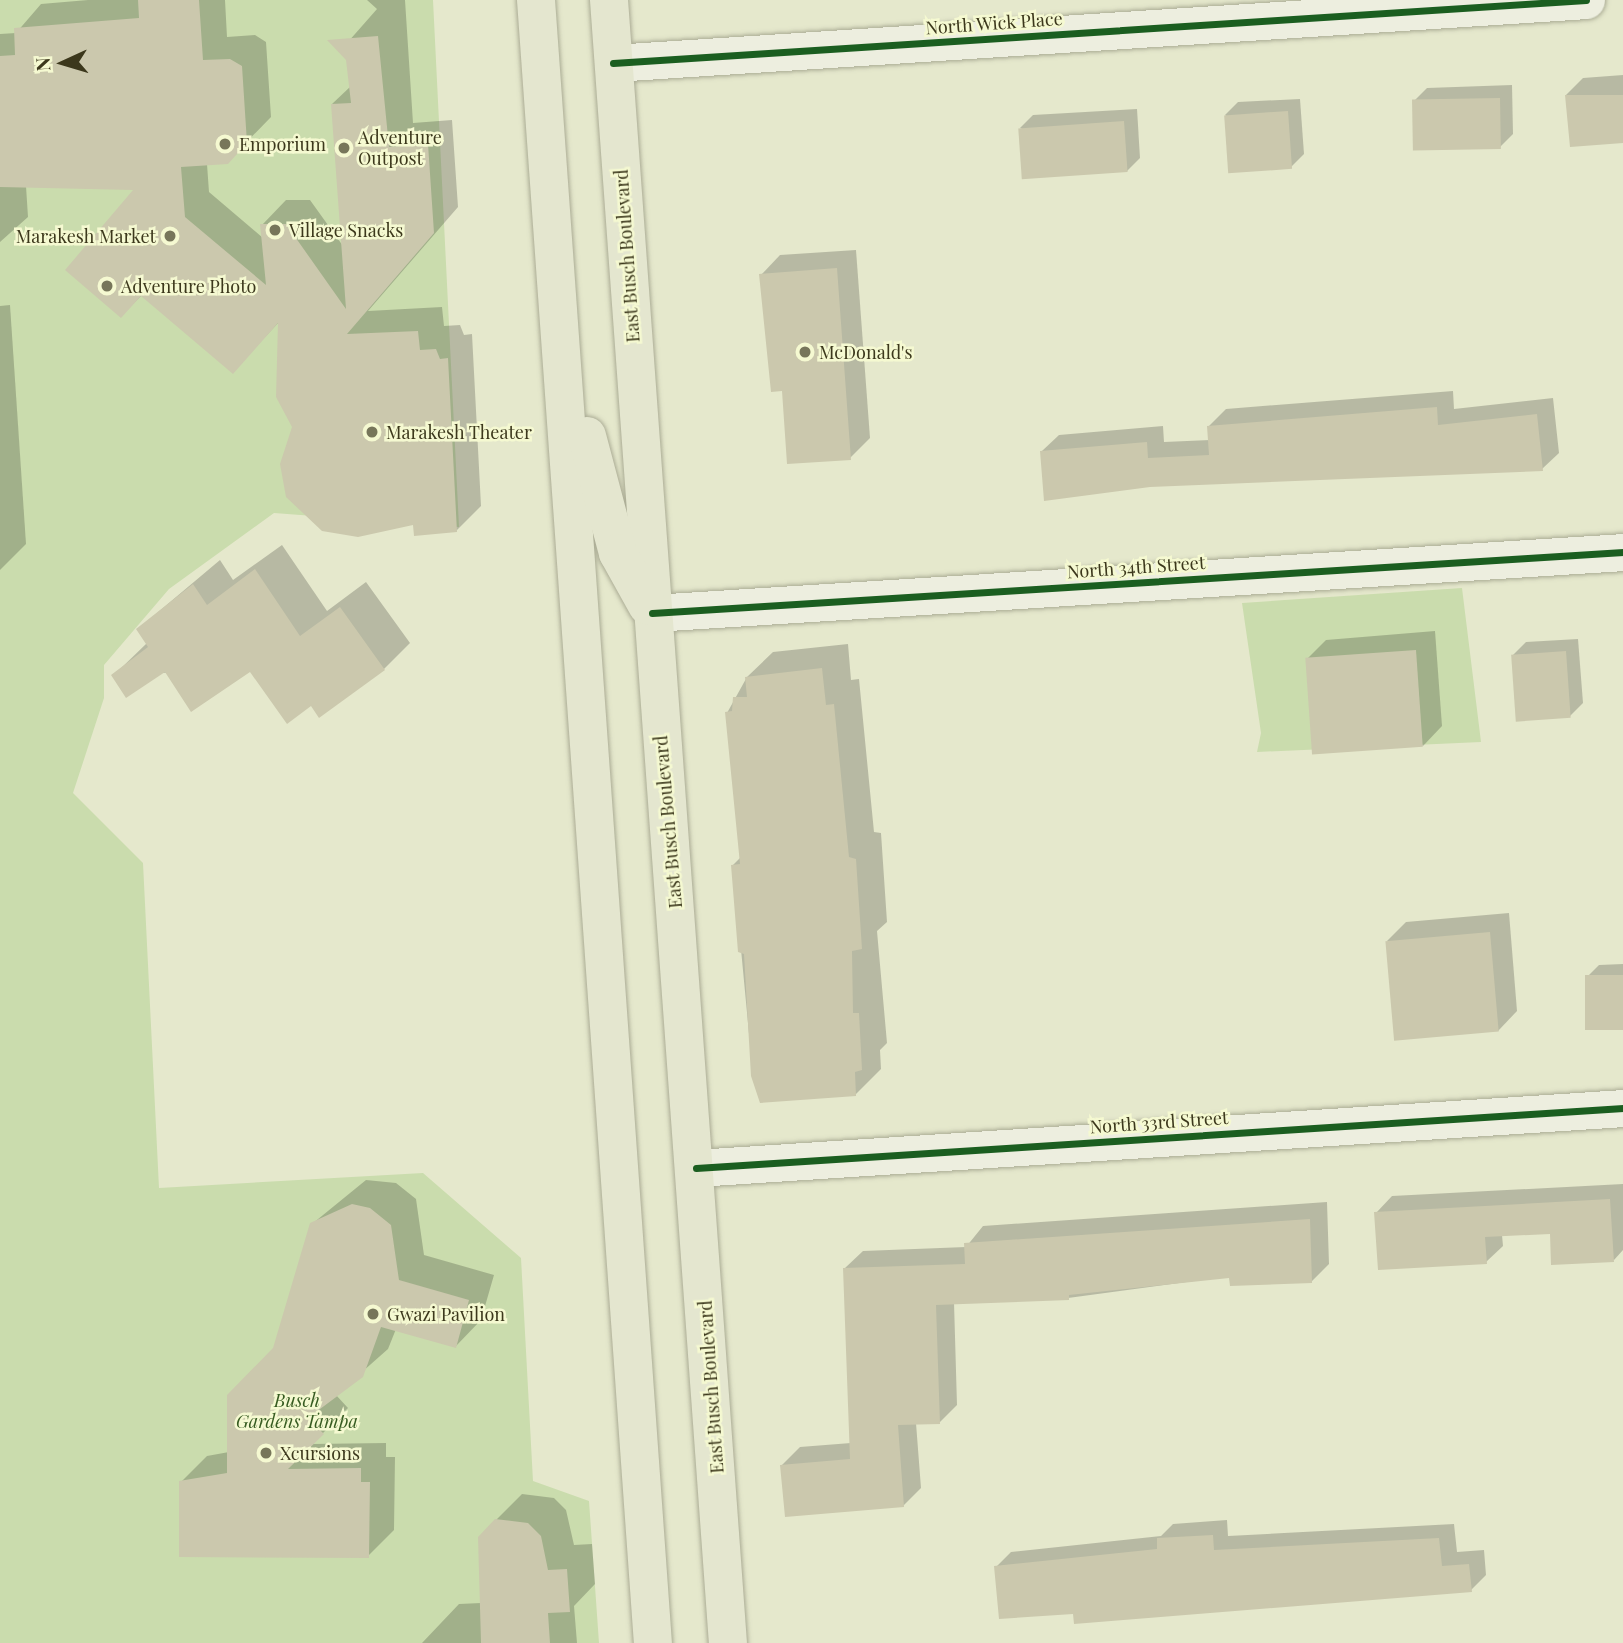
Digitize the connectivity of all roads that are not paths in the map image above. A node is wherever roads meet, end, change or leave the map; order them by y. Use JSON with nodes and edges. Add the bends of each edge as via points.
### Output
{"nodes":[{"id":1,"x":536,"y":0,"type":"edge"},
{"id":2,"x":609,"y":0,"type":"edge"},
{"id":3,"x":1586,"y":0,"type":"edge"},
{"id":4,"x":613,"y":63,"type":"junction"},
{"id":5,"x":552,"y":237,"type":"junction"},
{"id":6,"x":1623,"y":552,"type":"edge"},
{"id":7,"x":652,"y":613,"type":"junction"},
{"id":8,"x":1623,"y":1108,"type":"edge"},
{"id":9,"x":696,"y":1168,"type":"junction"},
{"id":10,"x":629,"y":1316,"type":"junction"},
{"id":11,"x":653,"y":1643,"type":"edge"},
{"id":12,"x":679,"y":1643,"type":"edge"},
{"id":13,"x":729,"y":1643,"type":"edge"}],
"edges":[{"from":1,"to":5,"type":"main road"},
{"from":2,"to":4,"type":"main road","name":"East Busch Boulevard"},
{"from":3,"to":4,"type":"street","name":"North Wick Place"},
{"from":4,"to":7,"type":"main road","name":"East Busch Boulevard"},
{"from":5,"to":7,"type":"main road","via":[[596,486],[618,553]]},
{"from":5,"to":10,"type":"main road"},
{"from":6,"to":7,"type":"street","name":"North 34th Street"},
{"from":7,"to":9,"type":"main road","name":"East Busch Boulevard"},
{"from":8,"to":9,"type":"street","name":"North 33rd Street"},
{"from":9,"to":13,"type":"main road","name":"East Busch Boulevard"},
{"from":10,"to":11,"type":"main road"},
{"from":10,"to":12,"type":"main road"}]}
